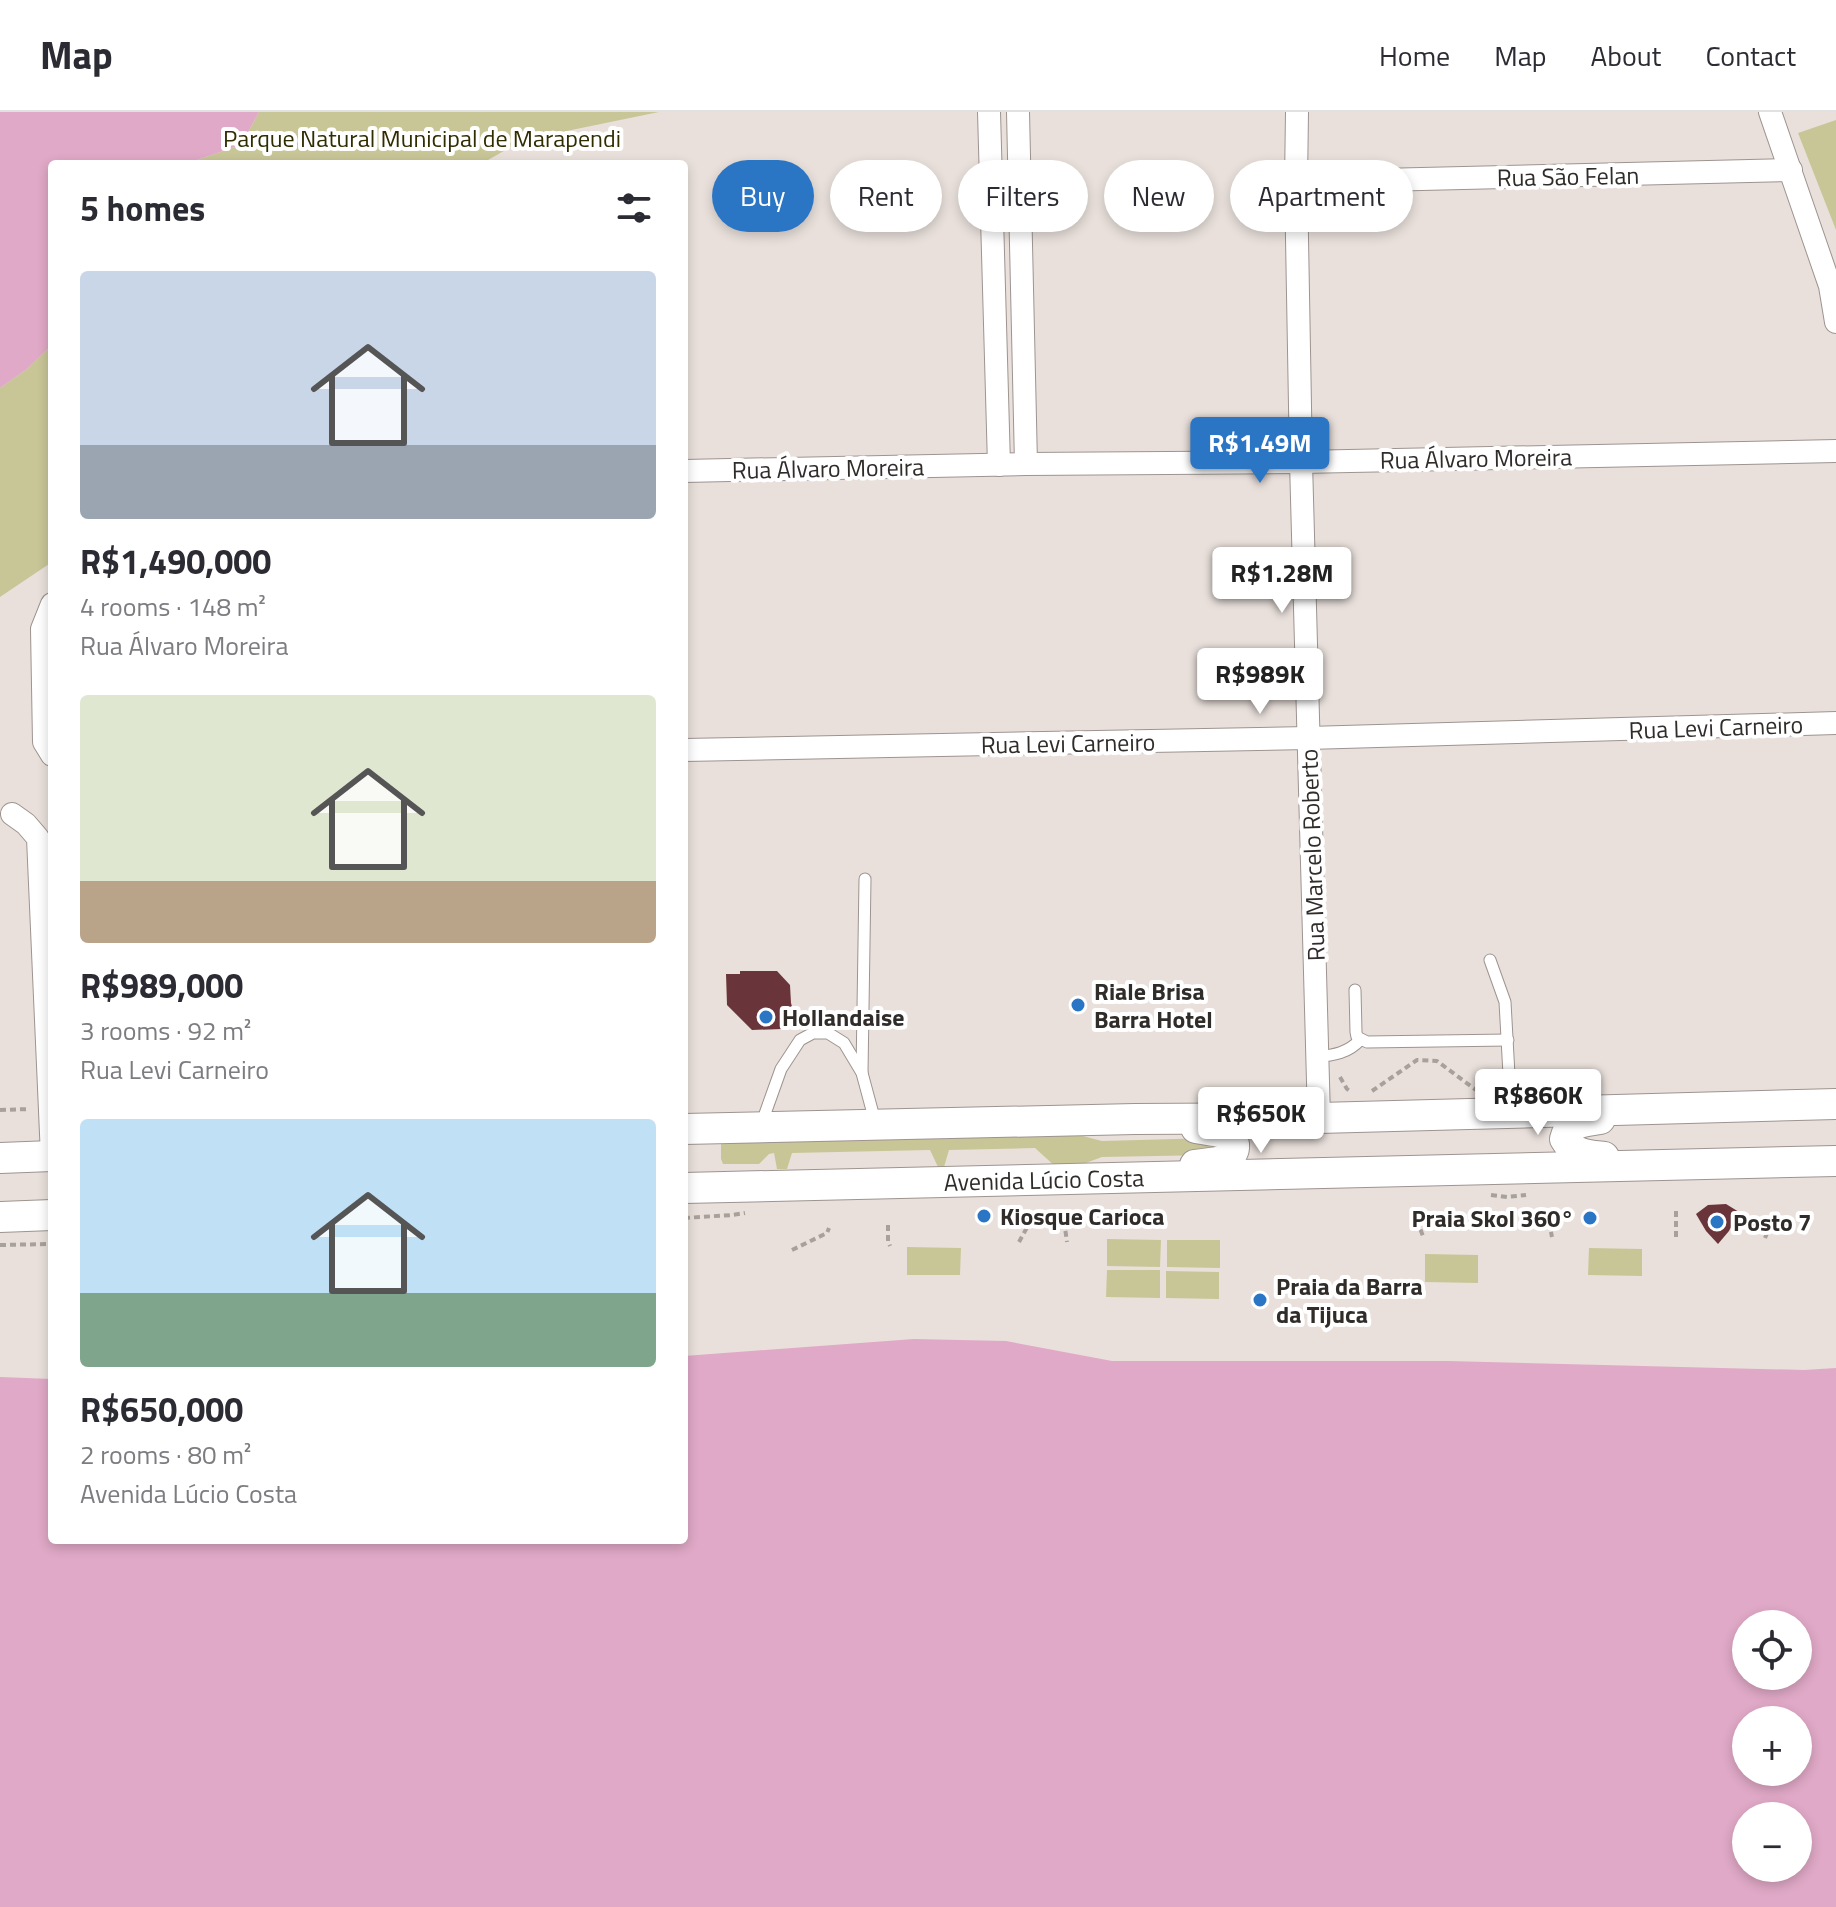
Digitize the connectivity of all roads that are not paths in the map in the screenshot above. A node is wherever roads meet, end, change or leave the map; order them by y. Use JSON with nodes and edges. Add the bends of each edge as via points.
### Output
{"nodes":[{"id":1,"x":989,"y":112,"type":"edge"},
{"id":2,"x":1018,"y":112,"type":"edge"},
{"id":3,"x":1297,"y":112,"type":"edge"},
{"id":4,"x":1770,"y":112,"type":"edge"},
{"id":5,"x":1296,"y":160,"type":"edge"},
{"id":6,"x":1791,"y":170,"type":"junction"},
{"id":7,"x":1413,"y":179,"type":"edge"},
{"id":8,"x":1297,"y":232,"type":"edge"},
{"id":9,"x":1836,"y":322,"type":"edge"},
{"id":10,"x":1836,"y":451,"type":"edge"},
{"id":11,"x":1301,"y":462,"type":"junction"},
{"id":12,"x":1026,"y":464,"type":"junction"},
{"id":13,"x":999,"y":465,"type":"junction"},
{"id":14,"x":688,"y":471,"type":"edge"},
{"id":15,"x":48,"y":614,"type":"edge"},
{"id":16,"x":1836,"y":723,"type":"edge"},
{"id":17,"x":1308,"y":738,"type":"junction"},
{"id":18,"x":48,"y":748,"type":"edge"},
{"id":19,"x":688,"y":750,"type":"edge"},
{"id":20,"x":12,"y":814,"type":"dead end"},
{"id":21,"x":865,"y":879,"type":"dead end"},
{"id":22,"x":1490,"y":960,"type":"dead end"},
{"id":23,"x":1355,"y":990,"type":"dead end"},
{"id":24,"x":1360,"y":1040,"type":"junction"},
{"id":25,"x":1508,"y":1040,"type":"junction"},
{"id":26,"x":1317,"y":1057,"type":"junction"},
{"id":27,"x":48,"y":1063,"type":"edge"},
{"id":28,"x":862,"y":1073,"type":"junction"},
{"id":29,"x":1836,"y":1104,"type":"edge"},
{"id":30,"x":1654,"y":1109,"type":"junction"},
{"id":31,"x":1511,"y":1112,"type":"junction"},
{"id":32,"x":1334,"y":1117,"type":"junction"},
{"id":33,"x":1135,"y":1119,"type":"junction"},
{"id":34,"x":876,"y":1125,"type":"junction"},
{"id":35,"x":759,"y":1128,"type":"junction"},
{"id":36,"x":688,"y":1129,"type":"edge"},
{"id":37,"x":48,"y":1156,"type":"edge"},
{"id":38,"x":0,"y":1158,"type":"edge"},
{"id":39,"x":1836,"y":1161,"type":"edge"},
{"id":40,"x":1652,"y":1164,"type":"junction"},
{"id":41,"x":1118,"y":1179,"type":"junction"},
{"id":42,"x":688,"y":1188,"type":"edge"},
{"id":43,"x":48,"y":1215,"type":"edge"},
{"id":44,"x":0,"y":1217,"type":"edge"}],
"edges":[{"from":1,"to":13,"type":"street"},
{"from":2,"to":12,"type":"street"},
{"from":3,"to":5,"type":"street","name":"Rua Marcelo Roberto"},
{"from":4,"to":6,"type":"street"},
{"from":6,"to":7,"type":"street","name":"Rua São Felan"},
{"from":6,"to":9,"type":"street","via":[[1830,286]]},
{"from":8,"to":11,"type":"street","name":"Rua Marcelo Roberto"},
{"from":10,"to":11,"type":"street","name":"Rua Álvaro Moreira"},
{"from":11,"to":12,"type":"street","name":"Rua Álvaro Moreira"},
{"from":11,"to":17,"type":"street","name":"Rua Marcelo Roberto"},
{"from":12,"to":13,"type":"street","name":"Rua Álvaro Moreira"},
{"from":13,"to":14,"type":"street","name":"Rua Álvaro Moreira"},
{"from":15,"to":18,"type":"street","via":[[42,629]]},
{"from":16,"to":17,"type":"street","name":"Rua Levi Carneiro"},
{"from":17,"to":19,"type":"street","name":"Rua Levi Carneiro"},
{"from":17,"to":26,"type":"street","name":"Rua Marcelo Roberto"},
{"from":20,"to":27,"type":"street","via":[[38,838]]},
{"from":21,"to":28,"type":"lane"},
{"from":22,"to":25,"type":"lane","via":[[1504,996]]},
{"from":23,"to":24,"type":"lane"},
{"from":24,"to":25,"type":"lane"},
{"from":24,"to":26,"type":"lane","via":[[1343,1053]]},
{"from":25,"to":31,"type":"lane"},
{"from":26,"to":32,"type":"street","name":"Rua Marcelo Roberto"},
{"from":28,"to":34,"type":"lane"},
{"from":28,"to":35,"type":"lane","via":[[844,1043],[828,1033],[813,1033],[800,1040],[781,1069]]},
{"from":29,"to":30,"type":"main road"},
{"from":30,"to":31,"type":"main road"},
{"from":30,"to":40,"type":"main road","via":[[1573,1124],[1565,1139],[1581,1154]]},
{"from":31,"to":32,"type":"main road"},
{"from":32,"to":33,"type":"main road"},
{"from":33,"to":34,"type":"main road"},
{"from":33,"to":41,"type":"main road","via":[[1224,1133],[1235,1148],[1225,1160]]},
{"from":34,"to":35,"type":"main road"},
{"from":35,"to":36,"type":"main road"},
{"from":37,"to":38,"type":"main road"},
{"from":39,"to":40,"type":"main road","name":"Avenida Lúcio Costa"},
{"from":40,"to":41,"type":"main road","name":"Avenida Lúcio Costa"},
{"from":41,"to":42,"type":"main road","name":"Avenida Lúcio Costa"},
{"from":43,"to":44,"type":"main road"}]}
